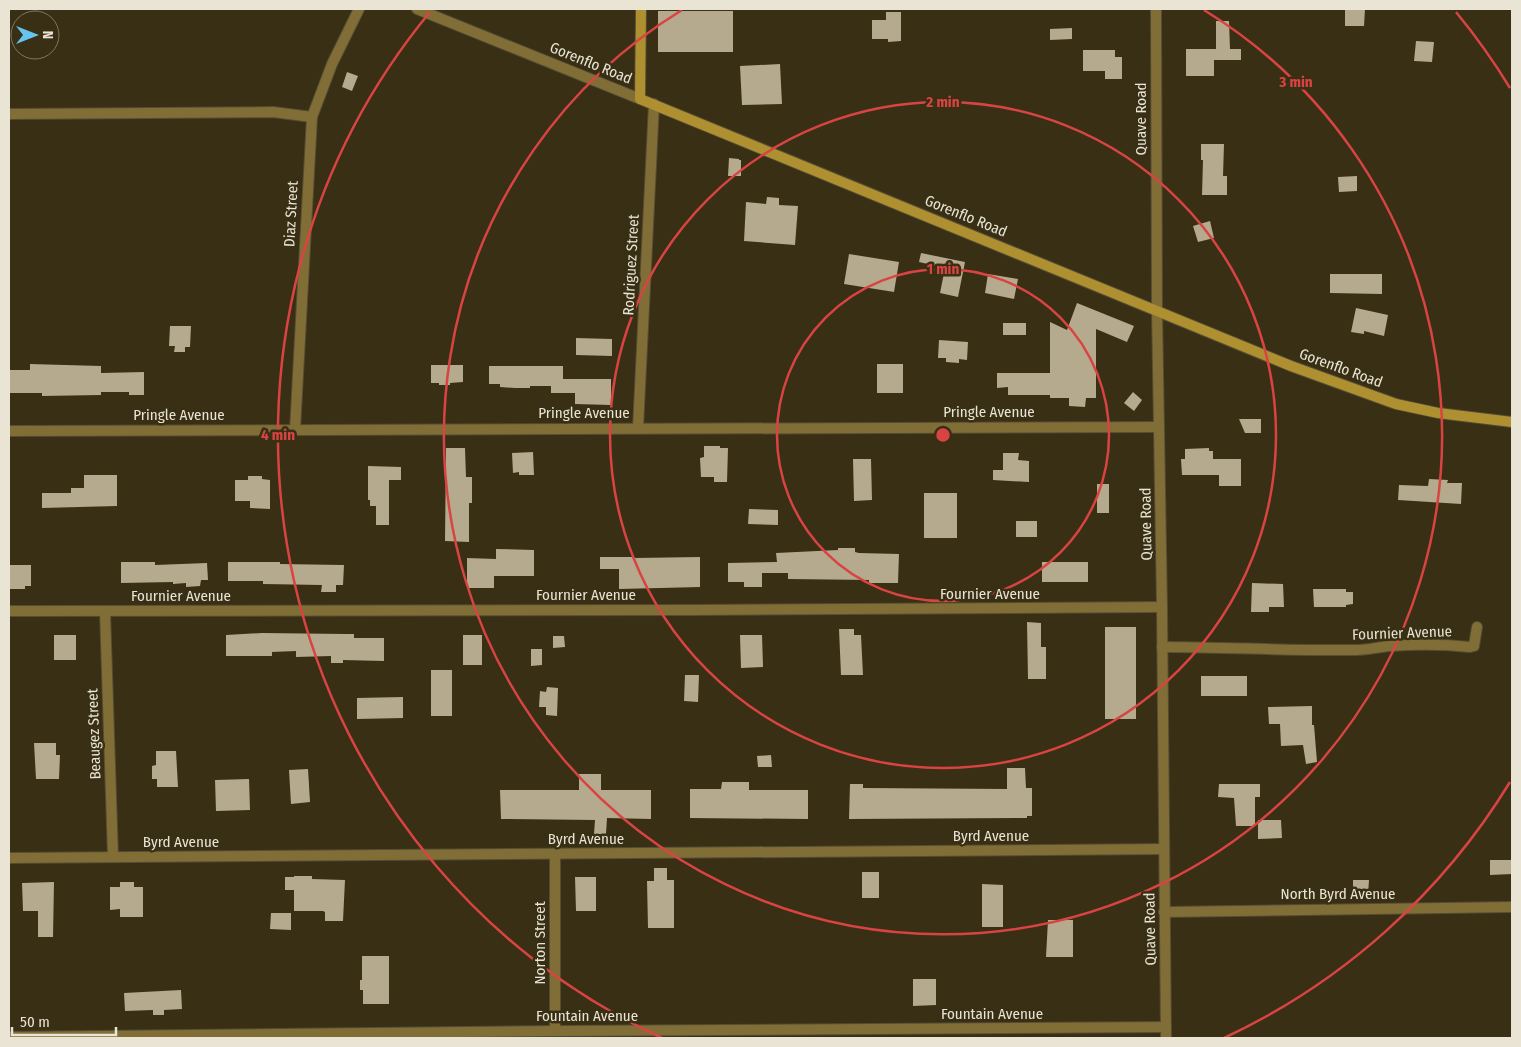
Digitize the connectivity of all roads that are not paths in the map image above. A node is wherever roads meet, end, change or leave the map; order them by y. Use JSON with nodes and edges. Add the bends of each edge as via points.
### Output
{"nodes":[{"id":1,"x":359,"y":9,"type":"edge"},
{"id":2,"x":416,"y":9,"type":"edge"},
{"id":3,"x":641,"y":9,"type":"edge"},
{"id":4,"x":1156,"y":9,"type":"edge"},
{"id":5,"x":640,"y":99,"type":"junction"},
{"id":6,"x":654,"y":104,"type":"junction"},
{"id":7,"x":9,"y":114,"type":"edge"},
{"id":8,"x":312,"y":117,"type":"junction"},
{"id":9,"x":1157,"y":311,"type":"junction"},
{"id":10,"x":1512,"y":422,"type":"edge"},
{"id":11,"x":1159,"y":427,"type":"junction"},
{"id":12,"x":638,"y":428,"type":"junction"},
{"id":13,"x":295,"y":430,"type":"junction"},
{"id":14,"x":9,"y":431,"type":"edge"},
{"id":15,"x":1162,"y":608,"type":"junction"},
{"id":16,"x":9,"y":611,"type":"edge"},
{"id":17,"x":105,"y":611,"type":"junction"},
{"id":18,"x":1477,"y":627,"type":"dead end"},
{"id":19,"x":1162,"y":647,"type":"junction"},
{"id":20,"x":1164,"y":849,"type":"junction"},
{"id":21,"x":555,"y":854,"type":"junction"},
{"id":22,"x":113,"y":857,"type":"junction"},
{"id":23,"x":9,"y":858,"type":"edge"},
{"id":24,"x":1512,"y":907,"type":"edge"},
{"id":25,"x":1164,"y":912,"type":"junction"},
{"id":26,"x":1166,"y":1027,"type":"junction"},
{"id":27,"x":555,"y":1031,"type":"junction"},
{"id":28,"x":9,"y":1037,"type":"edge"},
{"id":29,"x":1166,"y":1038,"type":"edge"}],
"edges":[{"from":1,"to":8,"type":"street","name":"Diaz Street","via":[[332,64]]},
{"from":2,"to":5,"type":"street","name":"Gorenflo Road"},
{"from":3,"to":5,"type":"main road"},
{"from":4,"to":9,"type":"street","name":"Quave Road"},
{"from":5,"to":6,"type":"main road","name":"Gorenflo Road"},
{"from":6,"to":9,"type":"main road","name":"Gorenflo Road"},
{"from":6,"to":12,"type":"street","name":"Rodriguez Street"},
{"from":7,"to":8,"type":"street","via":[[274,112]]},
{"from":8,"to":13,"type":"street","name":"Diaz Street"},
{"from":9,"to":10,"type":"main road","name":"Gorenflo Road","via":[[1291,366],[1396,404]]},
{"from":9,"to":11,"type":"street","name":"Quave Road"},
{"from":11,"to":12,"type":"street","name":"Pringle Avenue"},
{"from":11,"to":15,"type":"street","name":"Quave Road"},
{"from":12,"to":13,"type":"street","name":"Pringle Avenue"},
{"from":13,"to":14,"type":"street","name":"Pringle Avenue"},
{"from":15,"to":17,"type":"street","name":"Fournier Avenue"},
{"from":15,"to":19,"type":"street","name":"Quave Road"},
{"from":16,"to":17,"type":"street","name":"Fournier Avenue"},
{"from":17,"to":22,"type":"street","name":"Beaugez Street"},
{"from":18,"to":19,"type":"street","name":"Fournier Avenue","via":[[1476,642],[1470,647],[1431,644],[1366,650],[1302,650]]},
{"from":19,"to":20,"type":"street","name":"Quave Road"},
{"from":20,"to":21,"type":"street","name":"Byrd Avenue"},
{"from":20,"to":25,"type":"street","name":"Quave Road"},
{"from":21,"to":22,"type":"street","name":"Byrd Avenue"},
{"from":21,"to":27,"type":"street","name":"Norton Street"},
{"from":22,"to":23,"type":"street","name":"Byrd Avenue"},
{"from":24,"to":25,"type":"street","name":"North Byrd Avenue"},
{"from":25,"to":26,"type":"street","name":"Quave Road"},
{"from":26,"to":27,"type":"street","name":"Fountain Avenue"},
{"from":26,"to":29,"type":"street","name":"Quave Road"},
{"from":27,"to":28,"type":"street","name":"Fountain Avenue"}]}
